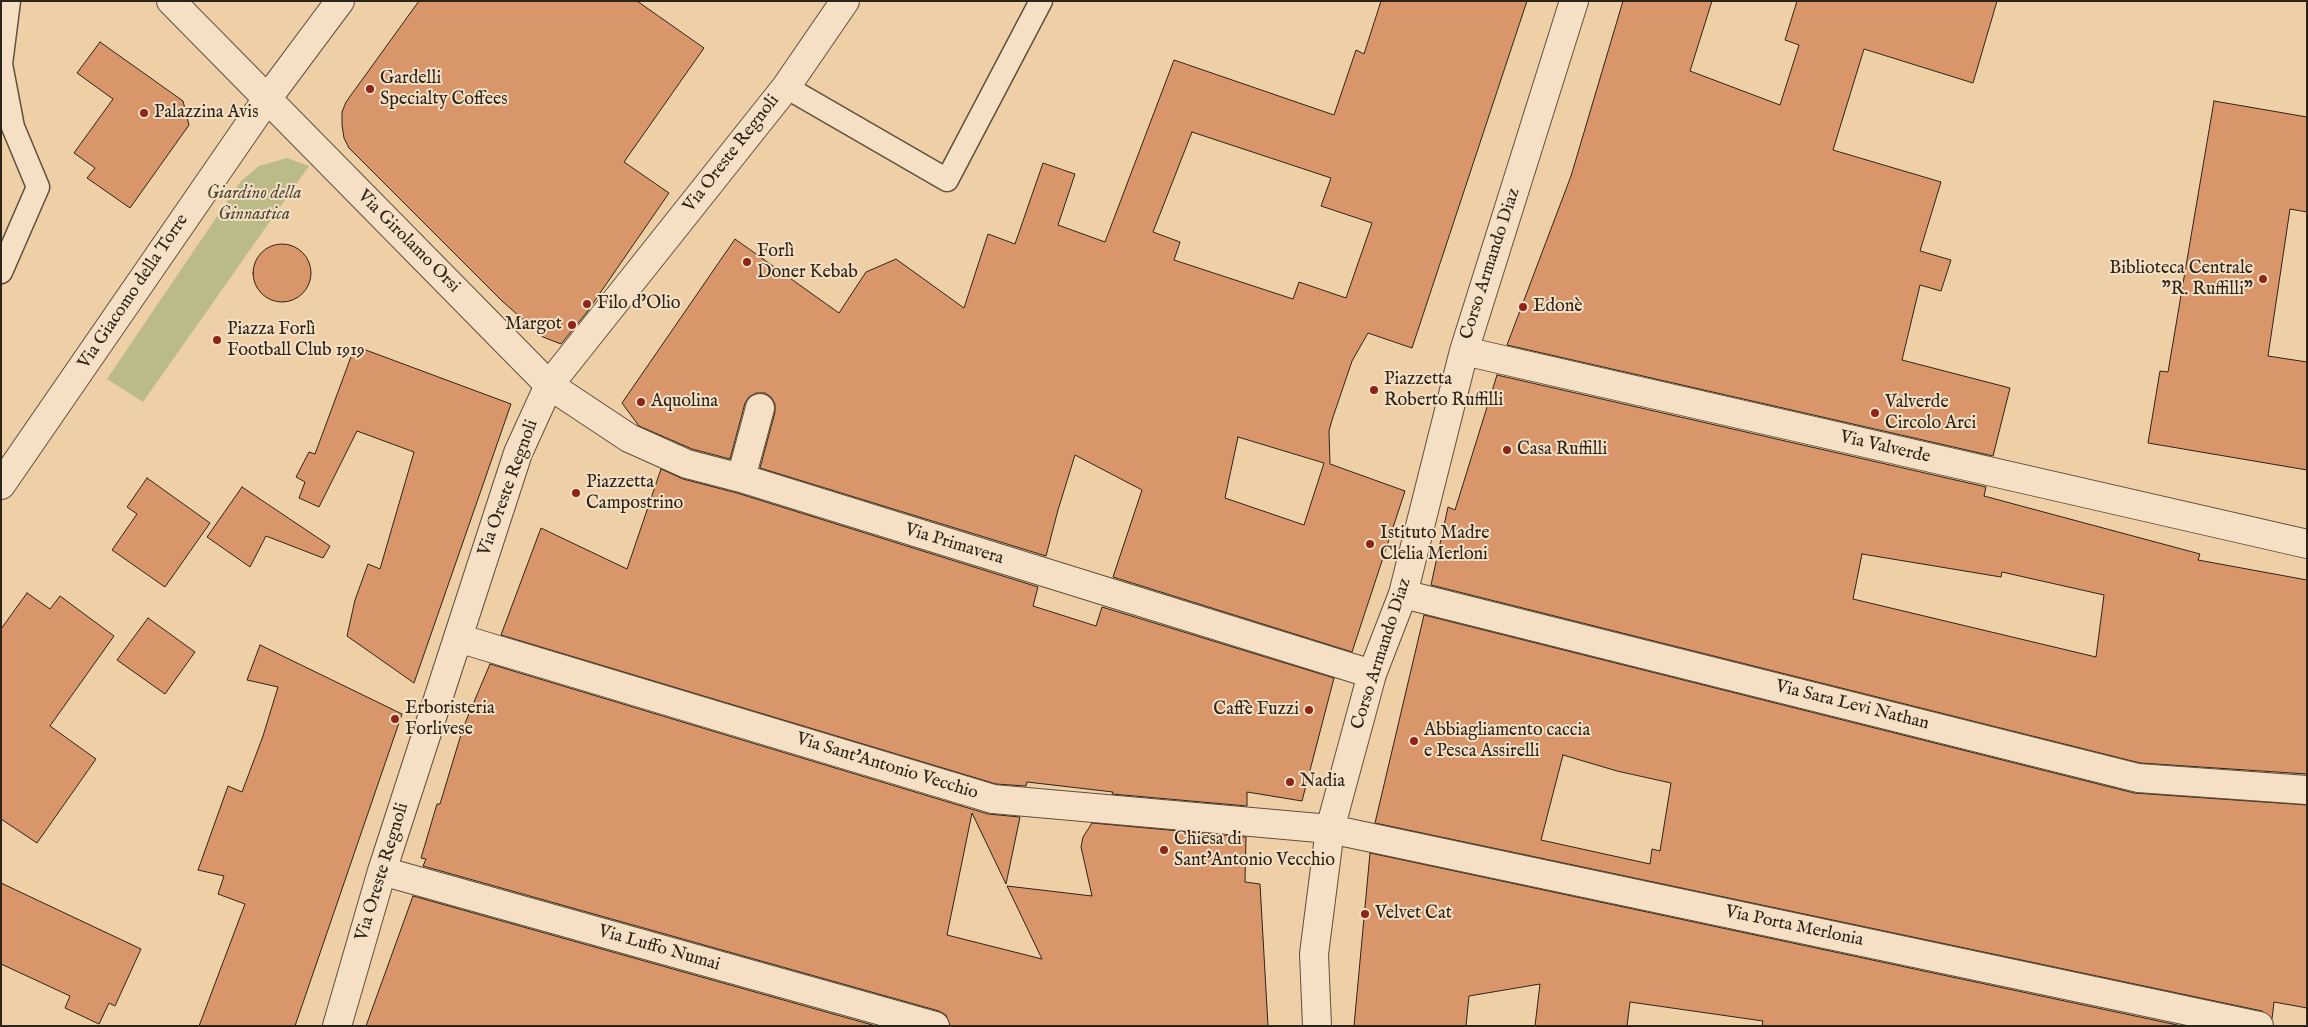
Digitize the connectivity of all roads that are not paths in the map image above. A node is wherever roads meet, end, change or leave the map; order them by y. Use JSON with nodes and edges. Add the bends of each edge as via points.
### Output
{"nodes":[{"id":1,"x":9,"y":1,"type":"edge"},
{"id":2,"x":171,"y":1,"type":"edge"},
{"id":3,"x":340,"y":1,"type":"edge"},
{"id":4,"x":845,"y":1,"type":"edge"},
{"id":5,"x":1041,"y":1,"type":"edge"},
{"id":6,"x":1574,"y":1,"type":"edge"},
{"id":7,"x":1,"y":64,"type":"edge"},
{"id":8,"x":786,"y":87,"type":"junction"},
{"id":9,"x":267,"y":99,"type":"junction"},
{"id":10,"x":1,"y":272,"type":"edge"},
{"id":11,"x":1464,"y":351,"type":"junction"},
{"id":12,"x":549,"y":385,"type":"junction"},
{"id":13,"x":760,"y":408,"type":"dead end"},
{"id":14,"x":740,"y":478,"type":"junction"},
{"id":15,"x":1,"y":485,"type":"edge"},
{"id":16,"x":2307,"y":544,"type":"edge"},
{"id":17,"x":1403,"y":594,"type":"junction"},
{"id":18,"x":458,"y":638,"type":"junction"},
{"id":19,"x":1372,"y":674,"type":"junction"},
{"id":20,"x":2307,"y":790,"type":"edge"},
{"id":21,"x":1330,"y":829,"type":"junction"},
{"id":22,"x":382,"y":871,"type":"junction"},
{"id":23,"x":337,"y":1026,"type":"edge"},
{"id":24,"x":935,"y":1026,"type":"edge"},
{"id":25,"x":1317,"y":1026,"type":"edge"},
{"id":26,"x":2259,"y":1026,"type":"edge"}],
"edges":[{"from":1,"to":7,"type":"lane"},
{"from":2,"to":9,"type":"street","name":"Via Girolamo Orsi"},
{"from":3,"to":9,"type":"street","name":"Via Giacomo della Torre"},
{"from":4,"to":8,"type":"street","name":"Via Oreste Regnoli"},
{"from":5,"to":8,"type":"lane","via":[[947,180]]},
{"from":6,"to":11,"type":"street","name":"Corso Armando Diaz"},
{"from":7,"to":10,"type":"lane","via":[[14,127],[38,187]]},
{"from":8,"to":12,"type":"street","name":"Via Oreste Regnoli"},
{"from":9,"to":12,"type":"street","name":"Via Girolamo Orsi"},
{"from":9,"to":15,"type":"street","name":"Via Giacomo della Torre"},
{"from":11,"to":16,"type":"street","name":"Via Valverde"},
{"from":11,"to":17,"type":"street","name":"Corso Armando Diaz"},
{"from":12,"to":14,"type":"street","name":"Via Primavera","via":[[629,438],[687,464]]},
{"from":12,"to":18,"type":"street","name":"Via Oreste Regnoli","via":[[518,453]]},
{"from":13,"to":14,"type":"street"},
{"from":14,"to":19,"type":"street","name":"Via Primavera"},
{"from":17,"to":19,"type":"street","name":"Corso Armando Diaz"},
{"from":17,"to":20,"type":"street","name":"Via Sara Levi Nathan","via":[[2138,778]]},
{"from":18,"to":21,"type":"street","name":"Via Sant'Antonio Vecchio","via":[[993,799]]},
{"from":18,"to":22,"type":"street","name":"Via Oreste Regnoli"},
{"from":19,"to":21,"type":"street","name":"Corso Armando Diaz"},
{"from":21,"to":25,"type":"street","name":"Corso Armando Diaz","via":[[1314,954]]},
{"from":21,"to":26,"type":"street","name":"Via Porta Merlonia"},
{"from":22,"to":23,"type":"street","name":"Via Oreste Regnoli"},
{"from":22,"to":24,"type":"street","name":"Via Luffo Numai"}]}
